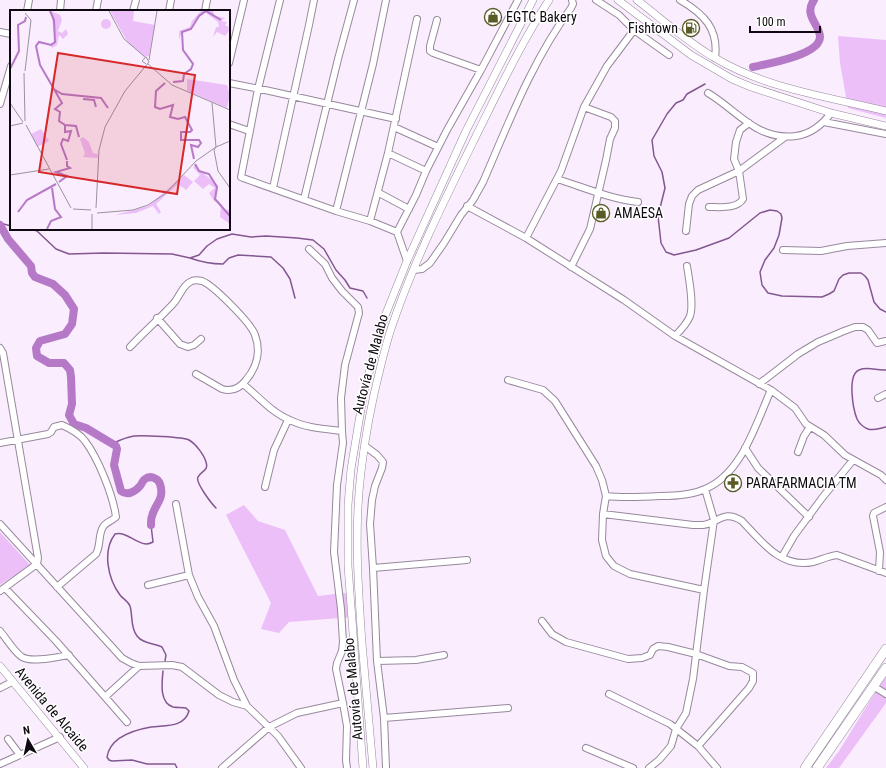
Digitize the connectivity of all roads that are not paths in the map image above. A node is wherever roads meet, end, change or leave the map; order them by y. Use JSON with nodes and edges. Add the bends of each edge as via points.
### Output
{"nodes":[{"id":1,"x":29,"y":0,"type":"edge"},
{"id":2,"x":61,"y":0,"type":"edge"},
{"id":3,"x":98,"y":0,"type":"edge"},
{"id":4,"x":136,"y":0,"type":"edge"},
{"id":5,"x":171,"y":0,"type":"edge"},
{"id":6,"x":207,"y":0,"type":"edge"},
{"id":7,"x":244,"y":0,"type":"edge"},
{"id":8,"x":280,"y":0,"type":"edge"},
{"id":9,"x":314,"y":0,"type":"edge"},
{"id":10,"x":354,"y":0,"type":"edge"},
{"id":11,"x":386,"y":0,"type":"edge"},
{"id":12,"x":518,"y":0,"type":"edge"},
{"id":13,"x":533,"y":0,"type":"edge"},
{"id":14,"x":549,"y":0,"type":"edge"},
{"id":15,"x":572,"y":0,"type":"edge"},
{"id":16,"x":596,"y":0,"type":"edge"},
{"id":17,"x":618,"y":0,"type":"edge"},
{"id":18,"x":637,"y":0,"type":"edge"},
{"id":19,"x":680,"y":0,"type":"edge"},
{"id":20,"x":27,"y":10,"type":"edge"},
{"id":21,"x":60,"y":10,"type":"edge"},
{"id":22,"x":96,"y":10,"type":"edge"},
{"id":23,"x":134,"y":10,"type":"edge"},
{"id":24,"x":169,"y":10,"type":"edge"},
{"id":25,"x":205,"y":10,"type":"edge"},
{"id":26,"x":418,"y":19,"type":"dead end"},
{"id":27,"x":437,"y":20,"type":"dead end"},
{"id":28,"x":634,"y":30,"type":"junction"},
{"id":29,"x":0,"y":32,"type":"edge"},
{"id":30,"x":10,"y":34,"type":"edge"},
{"id":31,"x":668,"y":54,"type":"dead end"},
{"id":32,"x":715,"y":58,"type":"junction"},
{"id":33,"x":230,"y":59,"type":"edge"},
{"id":34,"x":10,"y":69,"type":"edge"},
{"id":35,"x":481,"y":70,"type":"junction"},
{"id":36,"x":230,"y":83,"type":"edge"},
{"id":37,"x":258,"y":88,"type":"junction"},
{"id":38,"x":708,"y":93,"type":"dead end"},
{"id":39,"x":294,"y":97,"type":"junction"},
{"id":40,"x":0,"y":104,"type":"edge"},
{"id":41,"x":328,"y":104,"type":"junction"},
{"id":42,"x":584,"y":107,"type":"junction"},
{"id":43,"x":362,"y":110,"type":"junction"},
{"id":44,"x":886,"y":111,"type":"edge"},
{"id":45,"x":831,"y":113,"type":"junction"},
{"id":46,"x":396,"y":119,"type":"junction"},
{"id":47,"x":824,"y":122,"type":"junction"},
{"id":48,"x":230,"y":124,"type":"edge"},
{"id":49,"x":749,"y":124,"type":"junction"},
{"id":50,"x":886,"y":126,"type":"edge"},
{"id":51,"x":394,"y":127,"type":"junction"},
{"id":52,"x":249,"y":131,"type":"junction"},
{"id":53,"x":886,"y":134,"type":"edge"},
{"id":54,"x":785,"y":137,"type":"junction"},
{"id":55,"x":438,"y":147,"type":"junction"},
{"id":56,"x":388,"y":153,"type":"junction"},
{"id":57,"x":426,"y":171,"type":"junction"},
{"id":58,"x":739,"y":171,"type":"junction"},
{"id":59,"x":557,"y":179,"type":"junction"},
{"id":60,"x":273,"y":188,"type":"junction"},
{"id":61,"x":598,"y":192,"type":"junction"},
{"id":62,"x":379,"y":193,"type":"junction"},
{"id":63,"x":304,"y":199,"type":"junction"},
{"id":64,"x":638,"y":202,"type":"dead end"},
{"id":65,"x":467,"y":206,"type":"junction"},
{"id":66,"x":709,"y":207,"type":"dead end"},
{"id":67,"x":409,"y":209,"type":"junction"},
{"id":68,"x":336,"y":211,"type":"junction"},
{"id":69,"x":370,"y":221,"type":"junction"},
{"id":70,"x":686,"y":231,"type":"dead end"},
{"id":71,"x":397,"y":232,"type":"junction"},
{"id":72,"x":526,"y":238,"type":"junction"},
{"id":73,"x":886,"y":243,"type":"edge"},
{"id":74,"x":309,"y":249,"type":"dead end"},
{"id":75,"x":783,"y":250,"type":"dead end"},
{"id":76,"x":407,"y":261,"type":"junction"},
{"id":77,"x":687,"y":266,"type":"dead end"},
{"id":78,"x":571,"y":267,"type":"junction"},
{"id":79,"x":414,"y":270,"type":"junction"},
{"id":80,"x":157,"y":318,"type":"junction"},
{"id":81,"x":675,"y":336,"type":"junction"},
{"id":82,"x":201,"y":339,"type":"dead end"},
{"id":83,"x":886,"y":341,"type":"edge"},
{"id":84,"x":130,"y":347,"type":"dead end"},
{"id":85,"x":0,"y":348,"type":"edge"},
{"id":86,"x":196,"y":374,"type":"dead end"},
{"id":87,"x":508,"y":380,"type":"dead end"},
{"id":88,"x":243,"y":384,"type":"junction"},
{"id":89,"x":759,"y":384,"type":"junction"},
{"id":90,"x":771,"y":390,"type":"junction"},
{"id":91,"x":886,"y":394,"type":"edge"},
{"id":92,"x":878,"y":398,"type":"dead end"},
{"id":93,"x":288,"y":420,"type":"junction"},
{"id":94,"x":810,"y":427,"type":"junction"},
{"id":95,"x":342,"y":431,"type":"junction"},
{"id":96,"x":17,"y":440,"type":"junction"},
{"id":97,"x":0,"y":443,"type":"edge"},
{"id":98,"x":365,"y":446,"type":"junction"},
{"id":99,"x":745,"y":448,"type":"junction"},
{"id":100,"x":798,"y":452,"type":"dead end"},
{"id":101,"x":853,"y":460,"type":"junction"},
{"id":102,"x":886,"y":480,"type":"edge"},
{"id":103,"x":265,"y":487,"type":"dead end"},
{"id":104,"x":706,"y":489,"type":"junction"},
{"id":105,"x":606,"y":496,"type":"junction"},
{"id":106,"x":176,"y":504,"type":"dead end"},
{"id":107,"x":886,"y":507,"type":"edge"},
{"id":108,"x":603,"y":514,"type":"junction"},
{"id":109,"x":809,"y":517,"type":"junction"},
{"id":110,"x":714,"y":520,"type":"junction"},
{"id":111,"x":0,"y":524,"type":"edge"},
{"id":112,"x":782,"y":557,"type":"junction"},
{"id":113,"x":467,"y":560,"type":"dead end"},
{"id":114,"x":37,"y":564,"type":"junction"},
{"id":115,"x":373,"y":568,"type":"junction"},
{"id":116,"x":879,"y":571,"type":"junction"},
{"id":117,"x":886,"y":573,"type":"edge"},
{"id":118,"x":189,"y":575,"type":"junction"},
{"id":119,"x":148,"y":585,"type":"dead end"},
{"id":120,"x":57,"y":587,"type":"junction"},
{"id":121,"x":3,"y":590,"type":"edge"},
{"id":122,"x":704,"y":590,"type":"junction"},
{"id":123,"x":542,"y":621,"type":"dead end"},
{"id":124,"x":0,"y":631,"type":"edge"},
{"id":125,"x":886,"y":649,"type":"edge"},
{"id":126,"x":696,"y":654,"type":"junction"},
{"id":127,"x":69,"y":655,"type":"junction"},
{"id":128,"x":444,"y":655,"type":"dead end"},
{"id":129,"x":377,"y":660,"type":"junction"},
{"id":130,"x":0,"y":666,"type":"edge"},
{"id":131,"x":139,"y":666,"type":"junction"},
{"id":132,"x":886,"y":668,"type":"edge"},
{"id":133,"x":12,"y":682,"type":"junction"},
{"id":134,"x":873,"y":686,"type":"junction"},
{"id":135,"x":0,"y":688,"type":"edge"},
{"id":136,"x":610,"y":694,"type":"dead end"},
{"id":137,"x":886,"y":694,"type":"edge"},
{"id":138,"x":105,"y":696,"type":"junction"},
{"id":139,"x":343,"y":703,"type":"junction"},
{"id":140,"x":247,"y":706,"type":"junction"},
{"id":141,"x":508,"y":708,"type":"dead end"},
{"id":142,"x":384,"y":718,"type":"junction"},
{"id":143,"x":127,"y":722,"type":"dead end"},
{"id":144,"x":269,"y":727,"type":"junction"},
{"id":145,"x":676,"y":729,"type":"junction"},
{"id":146,"x":60,"y":737,"type":"junction"},
{"id":147,"x":8,"y":740,"type":"dead end"},
{"id":148,"x":698,"y":746,"type":"junction"},
{"id":149,"x":586,"y":748,"type":"dead end"},
{"id":150,"x":20,"y":755,"type":"junction"},
{"id":151,"x":0,"y":764,"type":"edge"},
{"id":152,"x":84,"y":768,"type":"edge"},
{"id":153,"x":222,"y":768,"type":"edge"},
{"id":154,"x":301,"y":768,"type":"edge"},
{"id":155,"x":347,"y":768,"type":"edge"},
{"id":156,"x":363,"y":768,"type":"edge"},
{"id":157,"x":373,"y":768,"type":"edge"},
{"id":158,"x":386,"y":768,"type":"edge"},
{"id":159,"x":633,"y":768,"type":"edge"},
{"id":160,"x":649,"y":768,"type":"edge"},
{"id":161,"x":717,"y":768,"type":"edge"},
{"id":162,"x":805,"y":768,"type":"edge"},
{"id":163,"x":817,"y":768,"type":"edge"}],
"edges":[{"from":1,"to":20,"type":"street"},
{"from":2,"to":21,"type":"street"},
{"from":3,"to":22,"type":"street"},
{"from":4,"to":23,"type":"street"},
{"from":5,"to":24,"type":"street"},
{"from":6,"to":25,"type":"street"},
{"from":7,"to":33,"type":"street"},
{"from":8,"to":37,"type":"street"},
{"from":9,"to":39,"type":"street"},
{"from":10,"to":41,"type":"street"},
{"from":11,"to":43,"type":"street"},
{"from":12,"to":35,"type":"street"},
{"from":13,"to":76,"type":"main road","name":"Autovía de Malabo","via":[[466,131]]},
{"from":14,"to":79,"type":"main road","name":"Autovía de Malabo","via":[[457,175]]},
{"from":15,"to":65,"type":"street","via":[[571,8],[530,74],[483,182]]},
{"from":16,"to":28,"type":"street"},
{"from":17,"to":45,"type":"main road","via":[[691,55],[732,79],[751,88]]},
{"from":18,"to":32,"type":"main road"},
{"from":19,"to":32,"type":"street","via":[[706,19],[711,26],[716,47]]},
{"from":26,"to":46,"type":"street"},
{"from":27,"to":35,"type":"street","via":[[430,51]]},
{"from":28,"to":31,"type":"street"},
{"from":28,"to":42,"type":"street","via":[[607,66]]},
{"from":29,"to":30,"type":"street"},
{"from":32,"to":44,"type":"main road","via":[[745,73],[788,88]]},
{"from":34,"to":40,"type":"street"},
{"from":35,"to":55,"type":"street"},
{"from":36,"to":37,"type":"street"},
{"from":37,"to":39,"type":"street"},
{"from":37,"to":52,"type":"street"},
{"from":38,"to":49,"type":"street"},
{"from":39,"to":41,"type":"street"},
{"from":39,"to":60,"type":"street"},
{"from":41,"to":43,"type":"street"},
{"from":41,"to":63,"type":"street"},
{"from":42,"to":59,"type":"street"},
{"from":42,"to":61,"type":"street","via":[[611,116],[615,121]]},
{"from":43,"to":46,"type":"street"},
{"from":43,"to":68,"type":"street"},
{"from":45,"to":47,"type":"street"},
{"from":45,"to":50,"type":"main road"},
{"from":46,"to":51,"type":"street"},
{"from":47,"to":53,"type":"street"},
{"from":47,"to":54,"type":"street","via":[[807,133]]},
{"from":48,"to":52,"type":"street"},
{"from":49,"to":54,"type":"street","via":[[768,134]]},
{"from":49,"to":58,"type":"street","via":[[740,130],[736,142],[734,159]]},
{"from":51,"to":55,"type":"street"},
{"from":51,"to":56,"type":"street"},
{"from":52,"to":60,"type":"street","via":[[242,176]]},
{"from":54,"to":58,"type":"street"},
{"from":55,"to":57,"type":"street"},
{"from":56,"to":57,"type":"street"},
{"from":56,"to":62,"type":"street"},
{"from":57,"to":67,"type":"street"},
{"from":58,"to":66,"type":"street","via":[[743,199],[741,202],[736,206]]},
{"from":58,"to":70,"type":"street","via":[[698,190],[692,196]]},
{"from":59,"to":61,"type":"street"},
{"from":59,"to":72,"type":"street"},
{"from":60,"to":63,"type":"street"},
{"from":61,"to":64,"type":"street"},
{"from":61,"to":78,"type":"street","via":[[590,229]]},
{"from":62,"to":67,"type":"street"},
{"from":62,"to":69,"type":"street"},
{"from":63,"to":68,"type":"street"},
{"from":65,"to":72,"type":"street"},
{"from":65,"to":79,"type":"street","via":[[430,263],[422,269]]},
{"from":67,"to":71,"type":"street"},
{"from":68,"to":69,"type":"street"},
{"from":69,"to":71,"type":"street"},
{"from":71,"to":76,"type":"street"},
{"from":72,"to":78,"type":"street"},
{"from":73,"to":75,"type":"street","via":[[821,251]]},
{"from":74,"to":95,"type":"street","via":[[325,264],[332,278],[358,307],[359,313],[345,365],[340,398]]},
{"from":76,"to":156,"type":"main road","name":"Autovía de Malabo","via":[[392,296],[373,356],[364,391],[351,469],[348,566]]},
{"from":77,"to":81,"type":"street","via":[[690,315]]},
{"from":78,"to":81,"type":"street"},
{"from":79,"to":98,"type":"main road","name":"Autovía de Malabo","via":[[390,330],[368,420]]},
{"from":80,"to":82,"type":"street","via":[[180,344],[188,347]]},
{"from":80,"to":84,"type":"street"},
{"from":80,"to":88,"type":"street","via":[[172,305],[190,282],[202,281],[213,288],[248,322],[255,334],[258,351],[256,365]]},
{"from":81,"to":89,"type":"street"},
{"from":83,"to":89,"type":"street","via":[[876,343],[868,330],[855,327],[818,342]]},
{"from":85,"to":96,"type":"street","via":[[3,353]]},
{"from":86,"to":88,"type":"street","via":[[227,390]]},
{"from":87,"to":105,"type":"street","via":[[543,390],[554,401],[596,466]]},
{"from":88,"to":93,"type":"street"},
{"from":89,"to":90,"type":"street"},
{"from":90,"to":94,"type":"street","via":[[795,408]]},
{"from":90,"to":99,"type":"street"},
{"from":91,"to":92,"type":"street"},
{"from":93,"to":95,"type":"street","via":[[317,428]]},
{"from":93,"to":103,"type":"street","via":[[274,450]]},
{"from":94,"to":100,"type":"street"},
{"from":94,"to":101,"type":"street","via":[[824,435]]},
{"from":95,"to":139,"type":"street","via":[[334,552],[343,642],[336,669]]},
{"from":96,"to":97,"type":"street"},
{"from":96,"to":114,"type":"street"},
{"from":96,"to":120,"type":"street","via":[[48,434],[62,425],[74,431],[85,440],[98,464],[115,512],[114,520],[103,527],[96,554]]},
{"from":98,"to":115,"type":"street","via":[[383,462],[371,507]]},
{"from":98,"to":157,"type":"main road","name":"Autovía de Malabo","via":[[360,473],[357,566]]},
{"from":99,"to":104,"type":"street","via":[[735,466]]},
{"from":99,"to":109,"type":"street","via":[[758,468]]},
{"from":101,"to":102,"type":"street"},
{"from":101,"to":109,"type":"street"},
{"from":104,"to":105,"type":"street","via":[[665,496]]},
{"from":104,"to":110,"type":"street"},
{"from":105,"to":108,"type":"street"},
{"from":106,"to":118,"type":"street"},
{"from":107,"to":116,"type":"street","via":[[873,516],[880,552]]},
{"from":108,"to":110,"type":"street","via":[[693,525],[704,525]]},
{"from":108,"to":122,"type":"street","via":[[602,540],[606,556],[614,566],[630,574]]},
{"from":109,"to":112,"type":"street"},
{"from":110,"to":112,"type":"street","via":[[727,516],[735,517],[776,556]]},
{"from":110,"to":122,"type":"street"},
{"from":111,"to":114,"type":"street"},
{"from":112,"to":116,"type":"street","via":[[794,563],[801,563],[836,555]]},
{"from":113,"to":115,"type":"street"},
{"from":114,"to":120,"type":"street"},
{"from":114,"to":121,"type":"street"},
{"from":115,"to":129,"type":"street"},
{"from":116,"to":117,"type":"street"},
{"from":118,"to":119,"type":"street"},
{"from":118,"to":140,"type":"street","via":[[214,626],[234,680]]},
{"from":120,"to":131,"type":"street","via":[[117,653]]},
{"from":121,"to":127,"type":"street"},
{"from":122,"to":126,"type":"street"},
{"from":123,"to":126,"type":"street","via":[[552,634],[566,642],[628,659],[650,655],[653,648],[658,646],[668,646]]},
{"from":124,"to":127,"type":"street","via":[[23,658],[44,659]]},
{"from":125,"to":162,"type":"highway"},
{"from":126,"to":145,"type":"street","via":[[686,713]]},
{"from":126,"to":148,"type":"street","via":[[730,666],[742,667],[753,673],[753,681],[749,688]]},
{"from":127,"to":138,"type":"street"},
{"from":128,"to":129,"type":"street","via":[[421,660]]},
{"from":129,"to":142,"type":"street"},
{"from":130,"to":133,"type":"main road","name":"Avenida de Alcaide"},
{"from":131,"to":138,"type":"street"},
{"from":131,"to":140,"type":"street","via":[[182,667],[219,695]]},
{"from":132,"to":134,"type":"highway"},
{"from":133,"to":135,"type":"street"},
{"from":133,"to":146,"type":"main road","name":"Avenida de Alcaide"},
{"from":134,"to":137,"type":"street"},
{"from":134,"to":163,"type":"highway"},
{"from":136,"to":145,"type":"street"},
{"from":138,"to":143,"type":"street"},
{"from":139,"to":144,"type":"street","via":[[297,713]]},
{"from":139,"to":155,"type":"street","via":[[347,726]]},
{"from":140,"to":144,"type":"street"},
{"from":141,"to":142,"type":"street"},
{"from":142,"to":158,"type":"street"},
{"from":144,"to":153,"type":"street"},
{"from":144,"to":154,"type":"street"},
{"from":145,"to":148,"type":"street"},
{"from":145,"to":160,"type":"street","via":[[671,746]]},
{"from":146,"to":150,"type":"street"},
{"from":146,"to":152,"type":"main road","name":"Avenida de Alcaide"},
{"from":147,"to":150,"type":"street"},
{"from":148,"to":161,"type":"street"},
{"from":149,"to":159,"type":"street"},
{"from":150,"to":151,"type":"street"}]}
